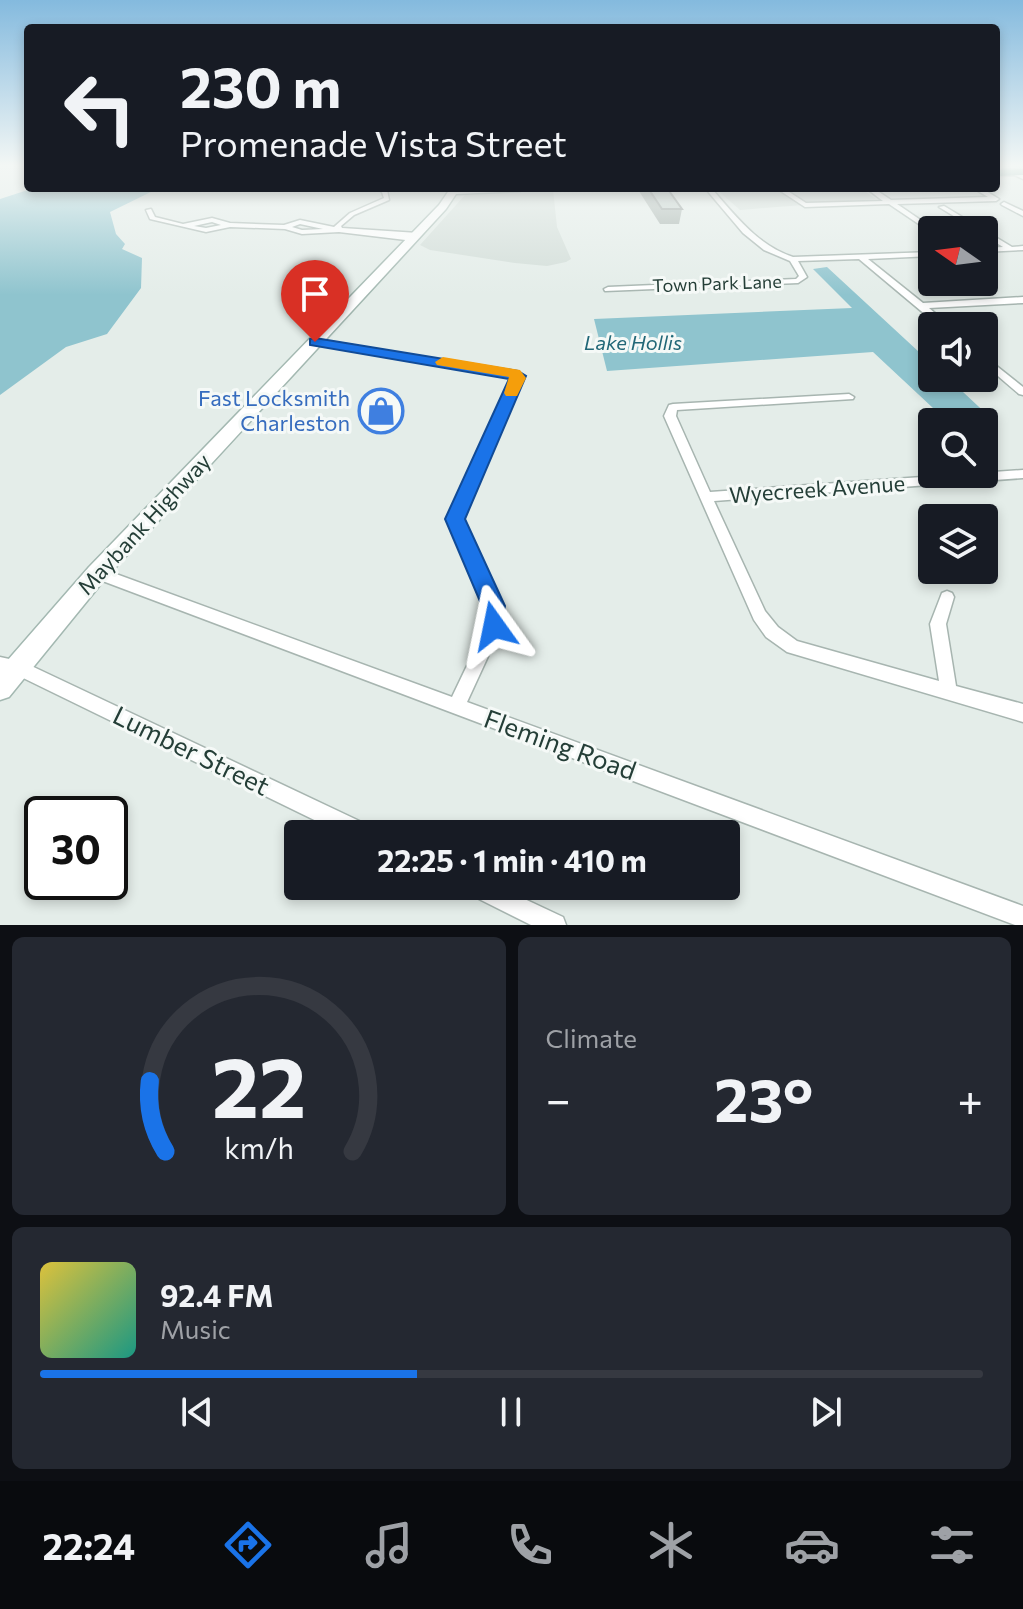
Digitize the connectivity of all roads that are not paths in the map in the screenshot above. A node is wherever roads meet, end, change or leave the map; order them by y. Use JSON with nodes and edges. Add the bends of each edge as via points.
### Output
{"nodes":[{"id":1,"x":363,"y":209,"type":"edge"},
{"id":2,"x":441,"y":209,"type":"edge"},
{"id":3,"x":727,"y":209,"type":"edge"},
{"id":4,"x":900,"y":209,"type":"edge"},
{"id":5,"x":149,"y":210,"type":"dead end"},
{"id":6,"x":918,"y":222,"type":"edge"},
{"id":7,"x":339,"y":230,"type":"junction"},
{"id":8,"x":413,"y":237,"type":"junction"},
{"id":9,"x":998,"y":241,"type":"edge"},
{"id":10,"x":1023,"y":248,"type":"edge"},
{"id":11,"x":998,"y":249,"type":"edge"},
{"id":12,"x":1011,"y":249,"type":"junction"},
{"id":13,"x":918,"y":255,"type":"edge"},
{"id":14,"x":861,"y":257,"type":"junction"},
{"id":15,"x":793,"y":259,"type":"junction"},
{"id":16,"x":608,"y":289,"type":"dead end"},
{"id":17,"x":1023,"y":300,"type":"edge"},
{"id":18,"x":921,"y":306,"type":"junction"},
{"id":19,"x":928,"y":312,"type":"edge"},
{"id":20,"x":315,"y":342,"type":"junction"},
{"id":21,"x":998,"y":370,"type":"edge"},
{"id":22,"x":1020,"y":387,"type":"edge"},
{"id":23,"x":849,"y":397,"type":"dead end"},
{"id":24,"x":1023,"y":474,"type":"edge"},
{"id":25,"x":707,"y":497,"type":"junction"},
{"id":26,"x":97,"y":573,"type":"junction"},
{"id":27,"x":947,"y":597,"type":"dead end"},
{"id":28,"x":9,"y":666,"type":"edge"},
{"id":29,"x":0,"y":688,"type":"edge"},
{"id":30,"x":949,"y":693,"type":"junction"},
{"id":31,"x":456,"y":707,"type":"junction"},
{"id":32,"x":1023,"y":713,"type":"edge"},
{"id":33,"x":335,"y":820,"type":"edge"},
{"id":34,"x":503,"y":900,"type":"edge"},
{"id":35,"x":1023,"y":917,"type":"edge"},
{"id":36,"x":555,"y":925,"type":"edge"}],
"edges":[{"from":1,"to":7,"type":"street","via":[[337,226]]},
{"from":2,"to":8,"type":"main road","name":"Maybank Highway"},
{"from":3,"to":15,"type":"street","via":[[763,249]]},
{"from":4,"to":6,"type":"street"},
{"from":5,"to":7,"type":"street","via":[[152,218],[183,226],[201,220],[285,227],[300,222]]},
{"from":7,"to":8,"type":"street"},
{"from":8,"to":20,"type":"main road","name":"Maybank Highway"},
{"from":9,"to":12,"type":"street"},
{"from":10,"to":12,"type":"street"},
{"from":11,"to":12,"type":"street"},
{"from":13,"to":14,"type":"street"},
{"from":14,"to":15,"type":"street"},
{"from":14,"to":18,"type":"street"},
{"from":15,"to":16,"type":"street","name":"Town Park Lane","via":[[803,277],[798,281]]},
{"from":17,"to":18,"type":"street"},
{"from":18,"to":19,"type":"street"},
{"from":20,"to":26,"type":"main road","name":"Maybank Highway"},
{"from":20,"to":31,"type":"street","via":[[517,374],[455,519],[496,614]]},
{"from":21,"to":22,"type":"street"},
{"from":23,"to":25,"type":"street","via":[[673,407],[670,416]]},
{"from":24,"to":25,"type":"street","name":"Wyecreek Avenue"},
{"from":25,"to":30,"type":"street","via":[[759,615],[772,632],[793,647]]},
{"from":26,"to":28,"type":"main road","name":"Maybank Highway"},
{"from":26,"to":31,"type":"street","name":"Fleming Road"},
{"from":27,"to":30,"type":"street","via":[[938,624]]},
{"from":28,"to":29,"type":"main road","name":"Maybank Highway"},
{"from":28,"to":33,"type":"street","name":"Lumber Street"},
{"from":30,"to":32,"type":"street"},
{"from":31,"to":35,"type":"street","name":"Fleming Road"},
{"from":34,"to":36,"type":"street"}]}
